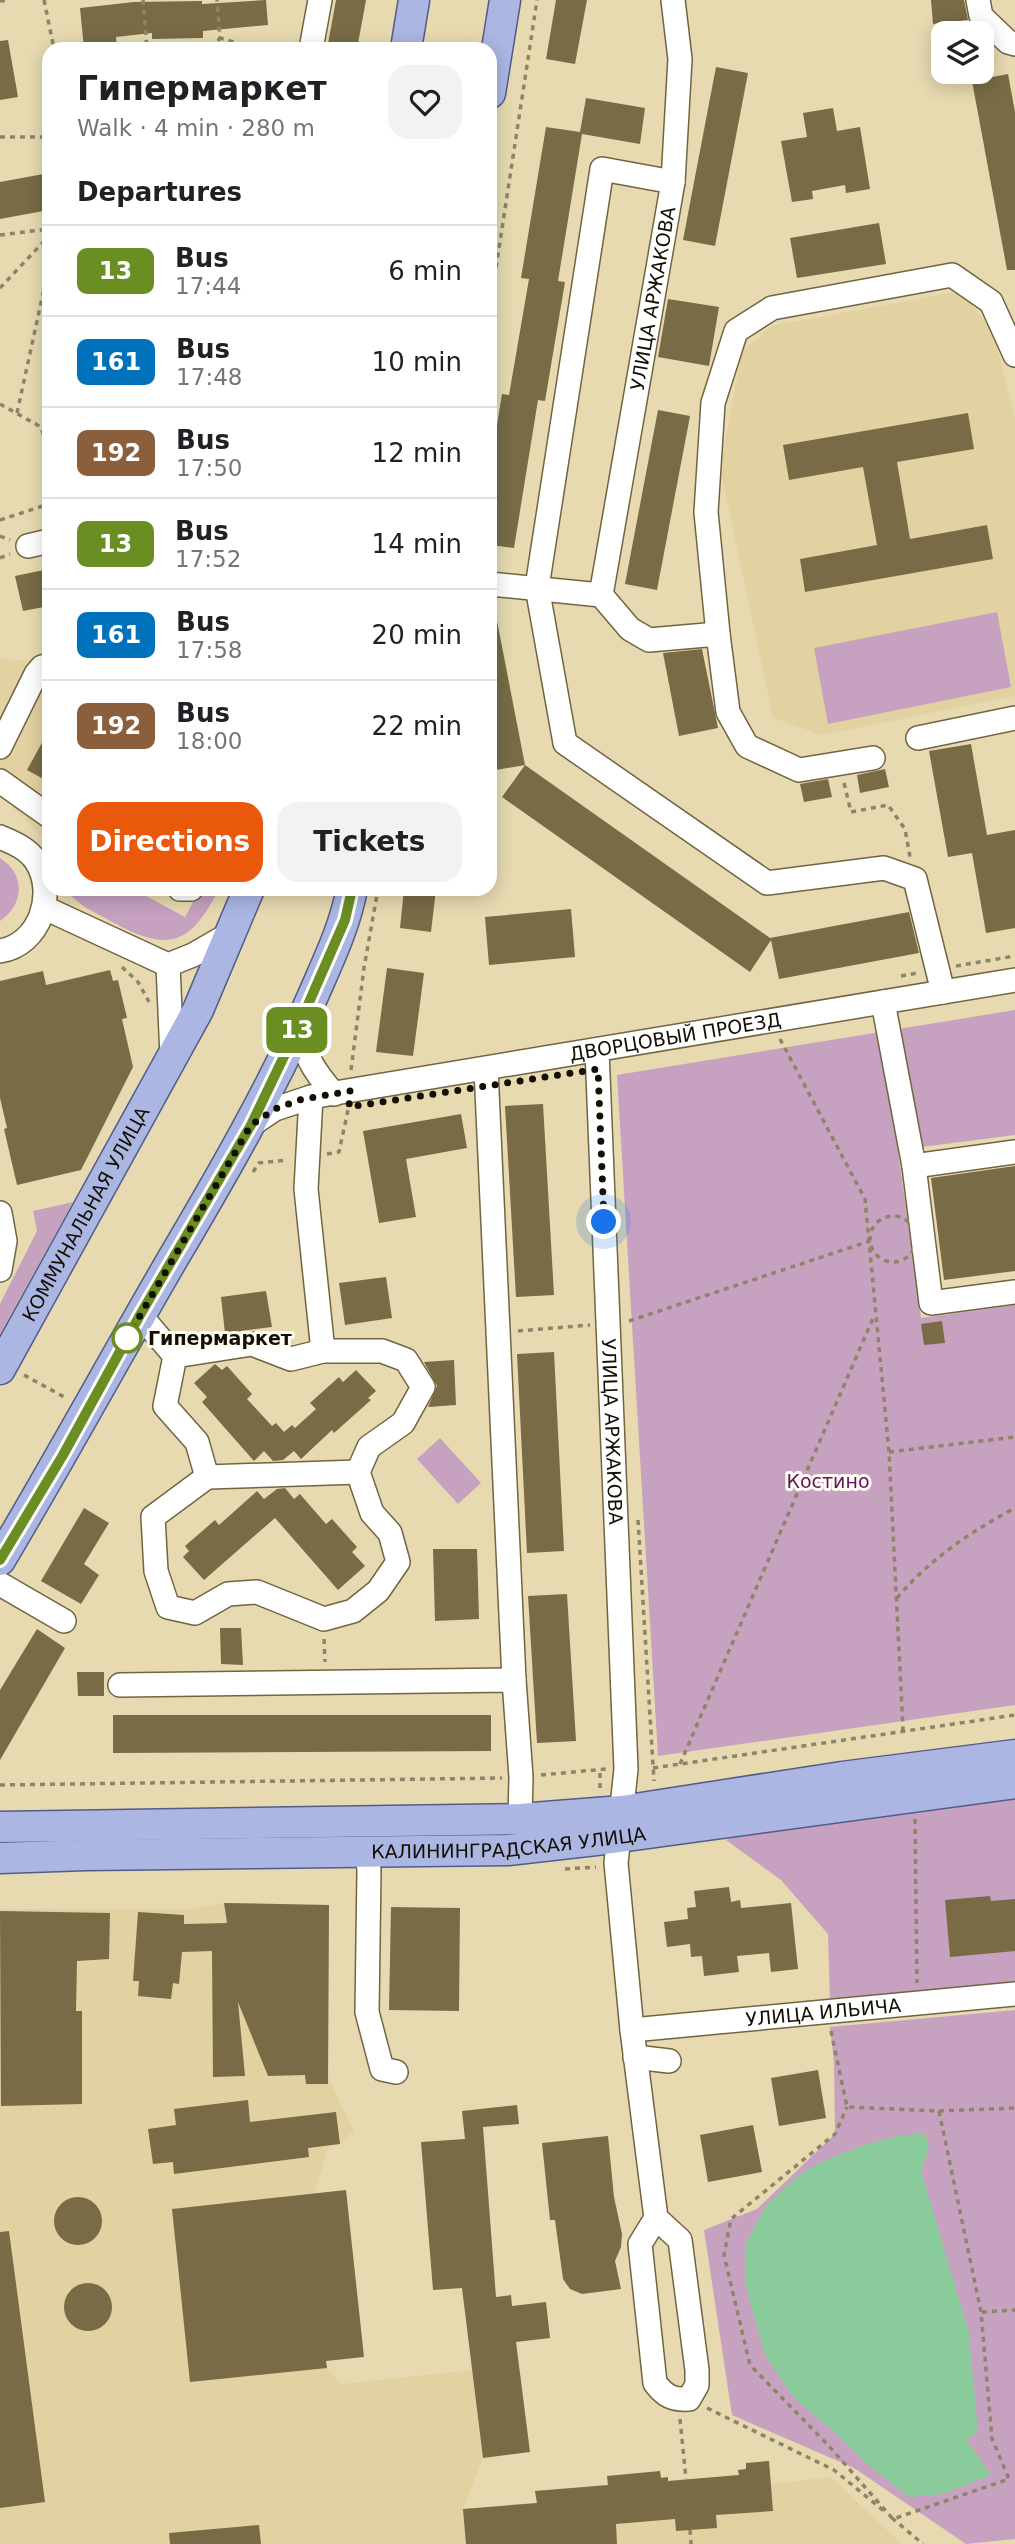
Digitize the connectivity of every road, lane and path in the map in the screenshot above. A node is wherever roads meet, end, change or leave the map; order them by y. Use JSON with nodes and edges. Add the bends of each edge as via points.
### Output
{"nodes":[{"id":1,"x":10,"y":0,"type":"edge"},
{"id":2,"x":44,"y":0,"type":"edge"},
{"id":3,"x":143,"y":0,"type":"edge"},
{"id":4,"x":218,"y":0,"type":"edge"},
{"id":5,"x":320,"y":0,"type":"edge"},
{"id":6,"x":414,"y":0,"type":"edge"},
{"id":7,"x":505,"y":0,"type":"edge"},
{"id":8,"x":537,"y":0,"type":"edge"},
{"id":9,"x":673,"y":0,"type":"edge"},
{"id":10,"x":978,"y":0,"type":"edge"},
{"id":11,"x":0,"y":1,"type":"edge"},
{"id":12,"x":220,"y":38,"type":"junction"},
{"id":13,"x":53,"y":42,"type":"edge"},
{"id":14,"x":146,"y":42,"type":"edge"},
{"id":15,"x":217,"y":42,"type":"edge"},
{"id":16,"x":219,"y":42,"type":"edge"},
{"id":17,"x":233,"y":42,"type":"edge"},
{"id":18,"x":311,"y":42,"type":"edge"},
{"id":19,"x":407,"y":42,"type":"edge"},
{"id":20,"x":1015,"y":44,"type":"edge"},
{"id":21,"x":497,"y":50,"type":"edge"},
{"id":22,"x":0,"y":137,"type":"edge"},
{"id":23,"x":42,"y":137,"type":"edge"},
{"id":24,"x":673,"y":182,"type":"junction"},
{"id":25,"x":42,"y":230,"type":"edge"},
{"id":26,"x":0,"y":235,"type":"edge"},
{"id":27,"x":42,"y":243,"type":"edge"},
{"id":28,"x":497,"y":261,"type":"edge"},
{"id":29,"x":0,"y":288,"type":"edge"},
{"id":30,"x":42,"y":298,"type":"edge"},
{"id":31,"x":1015,"y":355,"type":"edge"},
{"id":32,"x":0,"y":404,"type":"edge"},
{"id":33,"x":17,"y":414,"type":"junction"},
{"id":34,"x":42,"y":430,"type":"edge"},
{"id":35,"x":42,"y":507,"type":"edge"},
{"id":36,"x":0,"y":520,"type":"edge"},
{"id":37,"x":497,"y":584,"type":"edge"},
{"id":38,"x":537,"y":587,"type":"junction"},
{"id":39,"x":601,"y":595,"type":"junction"},
{"id":40,"x":718,"y":634,"type":"junction"},
{"id":41,"x":42,"y":667,"type":"edge"},
{"id":42,"x":1015,"y":718,"type":"edge"},
{"id":43,"x":918,"y":738,"type":"dead end"},
{"id":44,"x":0,"y":747,"type":"edge"},
{"id":45,"x":873,"y":758,"type":"dead end"},
{"id":46,"x":840,"y":764,"type":"junction"},
{"id":47,"x":0,"y":781,"type":"edge"},
{"id":48,"x":42,"y":813,"type":"edge"},
{"id":49,"x":10,"y":841,"type":"edge"},
{"id":50,"x":42,"y":876,"type":"edge"},
{"id":51,"x":915,"y":879,"type":"junction"},
{"id":52,"x":44,"y":896,"type":"edge"},
{"id":53,"x":246,"y":896,"type":"edge"},
{"id":54,"x":350,"y":896,"type":"edge"},
{"id":55,"x":377,"y":896,"type":"edge"},
{"id":56,"x":44,"y":908,"type":"junction"},
{"id":57,"x":233,"y":932,"type":"junction"},
{"id":58,"x":0,"y":951,"type":"edge"},
{"id":59,"x":169,"y":965,"type":"junction"},
{"id":60,"x":1015,"y":980,"type":"edge"},
{"id":61,"x":943,"y":992,"type":"junction"},
{"id":62,"x":883,"y":1002,"type":"junction"},
{"id":63,"x":300,"y":1023,"type":"junction"},
{"id":64,"x":780,"y":1039,"type":"dead end"},
{"id":65,"x":597,"y":1050,"type":"junction"},
{"id":66,"x":172,"y":1060,"type":"junction"},
{"id":67,"x":486,"y":1069,"type":"junction"},
{"id":68,"x":342,"y":1093,"type":"junction"},
{"id":69,"x":312,"y":1097,"type":"junction"},
{"id":70,"x":251,"y":1125,"type":"junction"},
{"id":71,"x":1015,"y":1152,"type":"edge"},
{"id":72,"x":308,"y":1157,"type":"junction"},
{"id":73,"x":914,"y":1166,"type":"junction"},
{"id":74,"x":252,"y":1174,"type":"dead end"},
{"id":75,"x":0,"y":1213,"type":"edge"},
{"id":76,"x":870,"y":1241,"type":"junction"},
{"id":77,"x":0,"y":1270,"type":"edge"},
{"id":78,"x":1015,"y":1292,"type":"edge"},
{"id":79,"x":876,"y":1313,"type":"junction"},
{"id":80,"x":140,"y":1315,"type":"junction"},
{"id":81,"x":608,"y":1323,"type":"junction"},
{"id":82,"x":498,"y":1333,"type":"junction"},
{"id":83,"x":323,"y":1351,"type":"junction"},
{"id":84,"x":175,"y":1356,"type":"junction"},
{"id":85,"x":1,"y":1367,"type":"edge"},
{"id":86,"x":87,"y":1409,"type":"junction"},
{"id":87,"x":1015,"y":1437,"type":"edge"},
{"id":88,"x":889,"y":1452,"type":"junction"},
{"id":89,"x":358,"y":1472,"type":"junction"},
{"id":90,"x":207,"y":1477,"type":"junction"},
{"id":91,"x":1015,"y":1508,"type":"edge"},
{"id":92,"x":0,"y":1560,"type":"edge"},
{"id":93,"x":0,"y":1584,"type":"edge"},
{"id":94,"x":896,"y":1600,"type":"junction"},
{"id":95,"x":324,"y":1619,"type":"junction"},
{"id":96,"x":64,"y":1621,"type":"dead end"},
{"id":97,"x":514,"y":1680,"type":"junction"},
{"id":98,"x":325,"y":1682,"type":"junction"},
{"id":99,"x":120,"y":1685,"type":"dead end"},
{"id":100,"x":904,"y":1731,"type":"dead end"},
{"id":101,"x":1015,"y":1755,"type":"edge"},
{"id":102,"x":680,"y":1763,"type":"dead end"},
{"id":103,"x":1015,"y":1783,"type":"edge"},
{"id":104,"x":915,"y":1817,"type":"dead end"},
{"id":105,"x":520,"y":1819,"type":"junction"},
{"id":106,"x":621,"y":1824,"type":"junction"},
{"id":107,"x":0,"y":1827,"type":"edge"},
{"id":108,"x":367,"y":1853,"type":"junction"},
{"id":109,"x":0,"y":1858,"type":"edge"},
{"id":110,"x":1015,"y":1994,"type":"edge"},
{"id":111,"x":918,"y":2004,"type":"junction"},
{"id":112,"x":827,"y":2012,"type":"junction"},
{"id":113,"x":632,"y":2030,"type":"junction"},
{"id":114,"x":635,"y":2057,"type":"junction"},
{"id":115,"x":669,"y":2061,"type":"dead end"},
{"id":116,"x":396,"y":2072,"type":"dead end"},
{"id":117,"x":848,"y":2107,"type":"junction"},
{"id":118,"x":1015,"y":2108,"type":"edge"},
{"id":119,"x":939,"y":2111,"type":"junction"},
{"id":120,"x":656,"y":2218,"type":"junction"},
{"id":121,"x":1015,"y":2310,"type":"edge"},
{"id":122,"x":981,"y":2312,"type":"junction"},
{"id":123,"x":683,"y":2400,"type":"junction"},
{"id":124,"x":686,"y":2479,"type":"dead end"},
{"id":125,"x":893,"y":2519,"type":"junction"},
{"id":126,"x":690,"y":2530,"type":"dead end"},
{"id":127,"x":691,"y":2544,"type":"edge"},
{"id":128,"x":923,"y":2544,"type":"edge"}],
"edges":[{"from":1,"to":11,"type":"path"},
{"from":2,"to":13,"type":"path"},
{"from":3,"to":14,"type":"path"},
{"from":4,"to":12,"type":"path"},
{"from":5,"to":18,"type":"street"},
{"from":6,"to":19,"type":"main road"},
{"from":7,"to":21,"type":"main road"},
{"from":8,"to":28,"type":"path"},
{"from":9,"to":24,"type":"street","name":"УЛИЦА АРЖАКОВА","via":[[680,59]]},
{"from":10,"to":20,"type":"street","via":[[981,16]]},
{"from":12,"to":15,"type":"path"},
{"from":12,"to":16,"type":"path"},
{"from":12,"to":17,"type":"path"},
{"from":22,"to":23,"type":"path"},
{"from":24,"to":38,"type":"street","via":[[602,169]]},
{"from":24,"to":39,"type":"street","name":"УЛИЦА АРЖАКОВА"},
{"from":25,"to":26,"type":"path"},
{"from":27,"to":29,"type":"path"},
{"from":30,"to":33,"type":"path"},
{"from":31,"to":40,"type":"street","via":[[991,302],[952,275],[772,308],[736,331],[713,402],[706,512]]},
{"from":32,"to":33,"type":"path"},
{"from":33,"to":34,"type":"path"},
{"from":35,"to":36,"type":"path"},
{"from":37,"to":38,"type":"street"},
{"from":38,"to":39,"type":"street"},
{"from":38,"to":51,"type":"street","via":[[565,743],[767,883],[884,867]]},
{"from":39,"to":40,"type":"street","via":[[630,629],[649,640]]},
{"from":40,"to":46,"type":"street","via":[[728,712],[747,746],[799,770]]},
{"from":41,"to":44,"type":"street"},
{"from":42,"to":43,"type":"street"},
{"from":45,"to":46,"type":"street"},
{"from":46,"to":51,"type":"path","via":[[851,812],[888,805],[905,829]]},
{"from":47,"to":48,"type":"street"},
{"from":48,"to":49,"type":"street"},
{"from":49,"to":50,"type":"street","via":[[36,861]]},
{"from":51,"to":61,"type":"street"},
{"from":52,"to":56,"type":"street"},
{"from":53,"to":57,"type":"main road","name":"КОММУНАЛЬНАЯ УЛИЦА"},
{"from":54,"to":63,"type":"main road","via":[[345,920]]},
{"from":55,"to":68,"type":"path"},
{"from":56,"to":58,"type":"street","via":[[36,928],[12,949]]},
{"from":56,"to":59,"type":"street"},
{"from":57,"to":59,"type":"street"},
{"from":57,"to":66,"type":"main road","name":"КОММУНАЛЬНАЯ УЛИЦА"},
{"from":59,"to":66,"type":"street"},
{"from":60,"to":61,"type":"street","name":"ДВОРЦОВЫЙ ПРОЕЗД"},
{"from":61,"to":62,"type":"street","name":"ДВОРЦОВЫЙ ПРОЕЗД"},
{"from":62,"to":65,"type":"street","name":"ДВОРЦОВЫЙ ПРОЕЗД"},
{"from":62,"to":73,"type":"street"},
{"from":63,"to":68,"type":"street","via":[[313,1069]]},
{"from":63,"to":70,"type":"main road"},
{"from":64,"to":76,"type":"path","via":[[865,1199]]},
{"from":65,"to":67,"type":"street","name":"ДВОРЦОВЫЙ ПРОЕЗД"},
{"from":65,"to":81,"type":"street","name":"УЛИЦА АРЖАКОВА"},
{"from":66,"to":85,"type":"main road","name":"КОММУНАЛЬНАЯ УЛИЦА"},
{"from":67,"to":68,"type":"street","name":"ДВОРЦОВЫЙ ПРОЕЗД"},
{"from":67,"to":82,"type":"street"},
{"from":68,"to":69,"type":"street","name":"ДВОРЦОВЫЙ ПРОЕЗД"},
{"from":68,"to":72,"type":"path","via":[[349,1107],[339,1152]]},
{"from":69,"to":70,"type":"street","name":"ДВОРЦОВЫЙ ПРОЕЗД","via":[[275,1109]]},
{"from":69,"to":72,"type":"street"},
{"from":70,"to":80,"type":"main road"},
{"from":71,"to":73,"type":"street"},
{"from":72,"to":74,"type":"path","via":[[258,1163]]},
{"from":72,"to":83,"type":"street","via":[[306,1189]]},
{"from":73,"to":78,"type":"street","via":[[931,1303]]},
{"from":75,"to":77,"type":"street","via":[[5,1241]]},
{"from":76,"to":76,"type":"path","via":[[882,1260],[897,1262],[910,1255],[916,1241],[907,1221],[893,1216],[878,1221]]},
{"from":76,"to":79,"type":"path"},
{"from":76,"to":81,"type":"path","via":[[627,1321]]},
{"from":79,"to":88,"type":"path"},
{"from":79,"to":102,"type":"path"},
{"from":80,"to":84,"type":"street"},
{"from":80,"to":86,"type":"main road"},
{"from":81,"to":82,"type":"path"},
{"from":81,"to":106,"type":"street","name":"УЛИЦА АРЖАКОВА","via":[[625,1769]]},
{"from":82,"to":97,"type":"street"},
{"from":83,"to":84,"type":"street","via":[[291,1359],[252,1343]]},
{"from":83,"to":89,"type":"street","via":[[382,1351],[407,1360],[423,1387],[403,1423],[369,1447]]},
{"from":84,"to":90,"type":"street","via":[[165,1406],[197,1441]]},
{"from":85,"to":86,"type":"path"},
{"from":86,"to":92,"type":"main road"},
{"from":87,"to":88,"type":"path"},
{"from":88,"to":94,"type":"path"},
{"from":89,"to":90,"type":"street"},
{"from":89,"to":95,"type":"street","via":[[372,1513],[390,1533],[398,1562],[378,1591],[353,1611]]},
{"from":90,"to":95,"type":"street","via":[[153,1517],[156,1571],[168,1607],[195,1613],[228,1594],[257,1592]]},
{"from":91,"to":94,"type":"path","via":[[943,1553]]},
{"from":93,"to":96,"type":"street"},
{"from":94,"to":100,"type":"path"},
{"from":95,"to":98,"type":"path"},
{"from":97,"to":98,"type":"street"},
{"from":97,"to":105,"type":"street"},
{"from":98,"to":99,"type":"street"},
{"from":101,"to":106,"type":"main road","name":"КАЛИНИНГРАДСКАЯ УЛИЦА","via":[[842,1777]]},
{"from":103,"to":106,"type":"main road","name":"КАЛИНИНГРАДСКАЯ УЛИЦА"},
{"from":104,"to":111,"type":"path"},
{"from":105,"to":106,"type":"main road","name":"КАЛИНИНГРАДСКАЯ УЛИЦА"},
{"from":105,"to":107,"type":"main road","name":"КАЛИНИНГРАДСКАЯ УЛИЦА"},
{"from":106,"to":108,"type":"main road","name":"КАЛИНИНГРАДСКАЯ УЛИЦА","via":[[508,1850]]},
{"from":106,"to":113,"type":"street","name":"УЛИЦА АРЖАКОВА","via":[[616,1863]]},
{"from":108,"to":109,"type":"main road","name":"КАЛИНИНГРАДСКАЯ УЛИЦА"},
{"from":108,"to":116,"type":"street","via":[[382,2069]]},
{"from":110,"to":111,"type":"street","name":"УЛИЦА ИЛЬИЧА"},
{"from":111,"to":112,"type":"street","name":"УЛИЦА ИЛЬИЧА"},
{"from":112,"to":113,"type":"street","name":"УЛИЦА ИЛЬИЧА"},
{"from":112,"to":117,"type":"path"},
{"from":113,"to":114,"type":"street","name":"УЛИЦА АРЖАКОВА"},
{"from":114,"to":115,"type":"street"},
{"from":114,"to":120,"type":"street","name":"УЛИЦА АРЖАКОВА"},
{"from":117,"to":119,"type":"path"},
{"from":117,"to":125,"type":"path","via":[[835,2134],[732,2220],[724,2255],[750,2365]]},
{"from":118,"to":119,"type":"path"},
{"from":119,"to":122,"type":"path"},
{"from":120,"to":123,"type":"street","via":[[680,2239],[697,2370],[697,2385]]},
{"from":120,"to":123,"type":"street","via":[[639,2244],[655,2383],[665,2396]]},
{"from":121,"to":122,"type":"path"},
{"from":122,"to":125,"type":"path","via":[[992,2439],[1009,2479]]},
{"from":123,"to":124,"type":"path"},
{"from":123,"to":125,"type":"path","via":[[834,2470]]},
{"from":125,"to":128,"type":"path"},
{"from":126,"to":127,"type":"path"}]}
